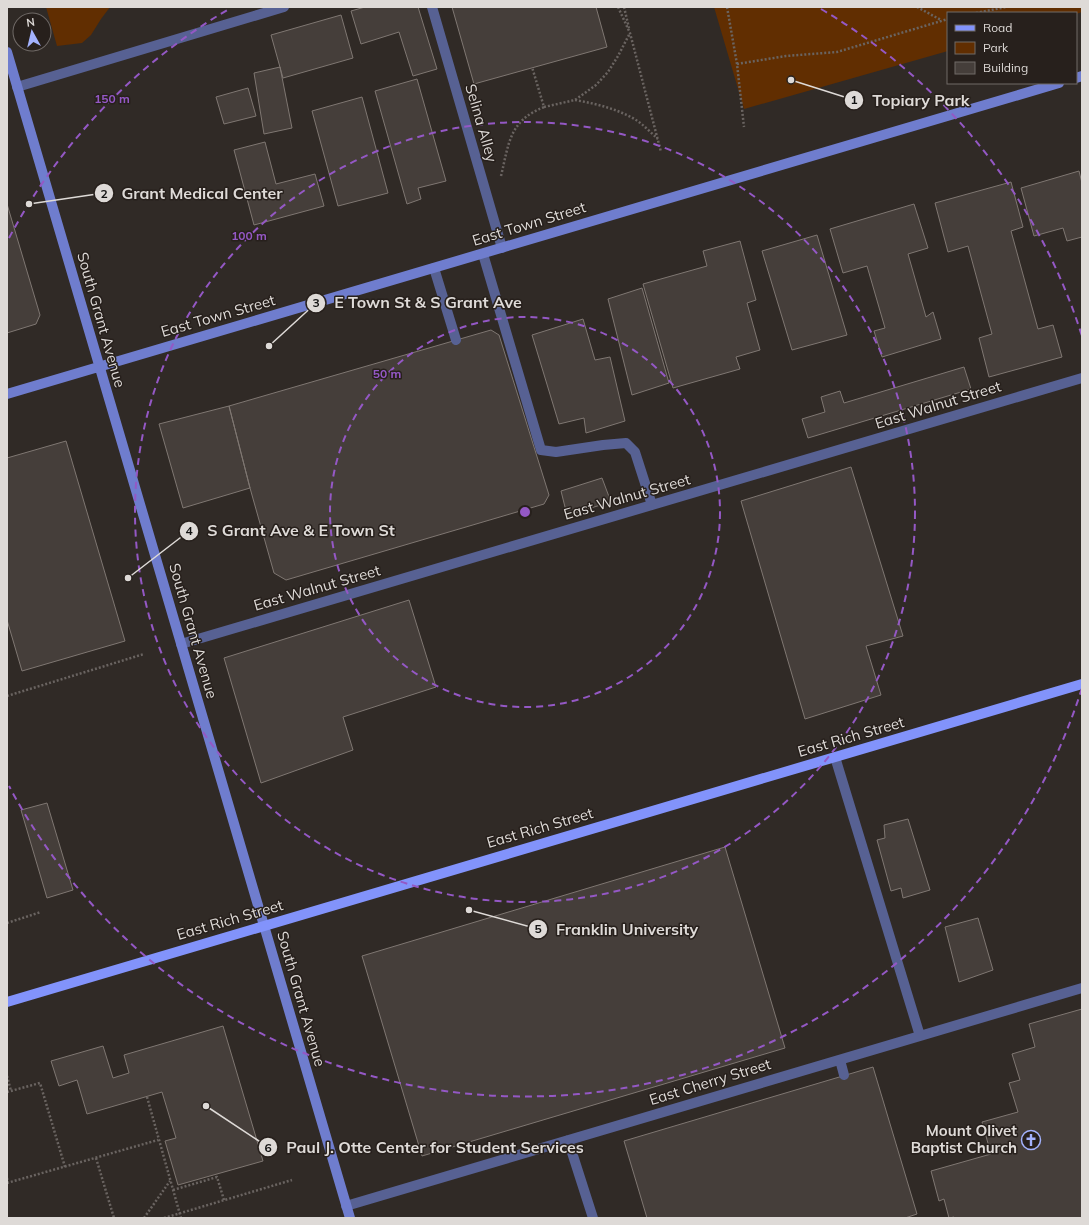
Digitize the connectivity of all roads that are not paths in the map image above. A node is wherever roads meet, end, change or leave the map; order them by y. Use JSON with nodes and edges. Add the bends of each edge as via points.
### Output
{"nodes":[{"id":1,"x":284,"y":7,"type":"edge"},
{"id":2,"x":432,"y":7,"type":"edge"},
{"id":3,"x":7,"y":52,"type":"edge"},
{"id":4,"x":1056,"y":84,"type":"edge"},
{"id":5,"x":17,"y":87,"type":"junction"},
{"id":6,"x":502,"y":248,"type":"junction"},
{"id":7,"x":483,"y":254,"type":"junction"},
{"id":8,"x":434,"y":268,"type":"junction"},
{"id":9,"x":456,"y":340,"type":"dead end"},
{"id":10,"x":100,"y":367,"type":"junction"},
{"id":11,"x":1082,"y":378,"type":"edge"},
{"id":12,"x":7,"y":394,"type":"edge"},
{"id":13,"x":652,"y":505,"type":"junction"},
{"id":14,"x":181,"y":644,"type":"junction"},
{"id":15,"x":1082,"y":684,"type":"edge"},
{"id":16,"x":835,"y":757,"type":"junction"},
{"id":17,"x":264,"y":926,"type":"junction"},
{"id":18,"x":1082,"y":988,"type":"edge"},
{"id":19,"x":7,"y":1002,"type":"edge"},
{"id":20,"x":920,"y":1036,"type":"junction"},
{"id":21,"x":840,"y":1060,"type":"junction"},
{"id":22,"x":844,"y":1075,"type":"dead end"},
{"id":23,"x":568,"y":1140,"type":"junction"},
{"id":24,"x":346,"y":1206,"type":"junction"},
{"id":25,"x":350,"y":1218,"type":"edge"},
{"id":26,"x":593,"y":1218,"type":"edge"}],
"edges":[{"from":1,"to":5,"type":"lane"},
{"from":2,"to":6,"type":"lane","name":"Selina Alley"},
{"from":3,"to":5,"type":"street","name":"South Grant Avenue"},
{"from":4,"to":6,"type":"street","name":"East Town Street"},
{"from":5,"to":10,"type":"street","name":"South Grant Avenue"},
{"from":6,"to":7,"type":"street","name":"East Town Street"},
{"from":7,"to":8,"type":"street","name":"East Town Street"},
{"from":7,"to":13,"type":"lane","via":[[541,450],[556,452],[626,443],[635,452]]},
{"from":8,"to":9,"type":"lane"},
{"from":8,"to":10,"type":"street","name":"East Town Street"},
{"from":10,"to":12,"type":"street","name":"East Town Street"},
{"from":10,"to":14,"type":"street","name":"South Grant Avenue"},
{"from":11,"to":13,"type":"lane","name":"East Walnut Street"},
{"from":13,"to":14,"type":"lane","name":"East Walnut Street"},
{"from":14,"to":17,"type":"street","name":"South Grant Avenue"},
{"from":15,"to":16,"type":"main road","name":"East Rich Street"},
{"from":16,"to":17,"type":"main road","name":"East Rich Street"},
{"from":16,"to":20,"type":"lane"},
{"from":17,"to":19,"type":"main road","name":"East Rich Street"},
{"from":17,"to":24,"type":"street","name":"South Grant Avenue"},
{"from":18,"to":20,"type":"lane","name":"East Cherry Street"},
{"from":20,"to":21,"type":"lane","name":"East Cherry Street"},
{"from":21,"to":22,"type":"lane"},
{"from":21,"to":23,"type":"lane","name":"East Cherry Street"},
{"from":23,"to":24,"type":"lane","name":"East Cherry Street"},
{"from":23,"to":26,"type":"lane"},
{"from":24,"to":25,"type":"street","name":"South Grant Avenue"}]}
